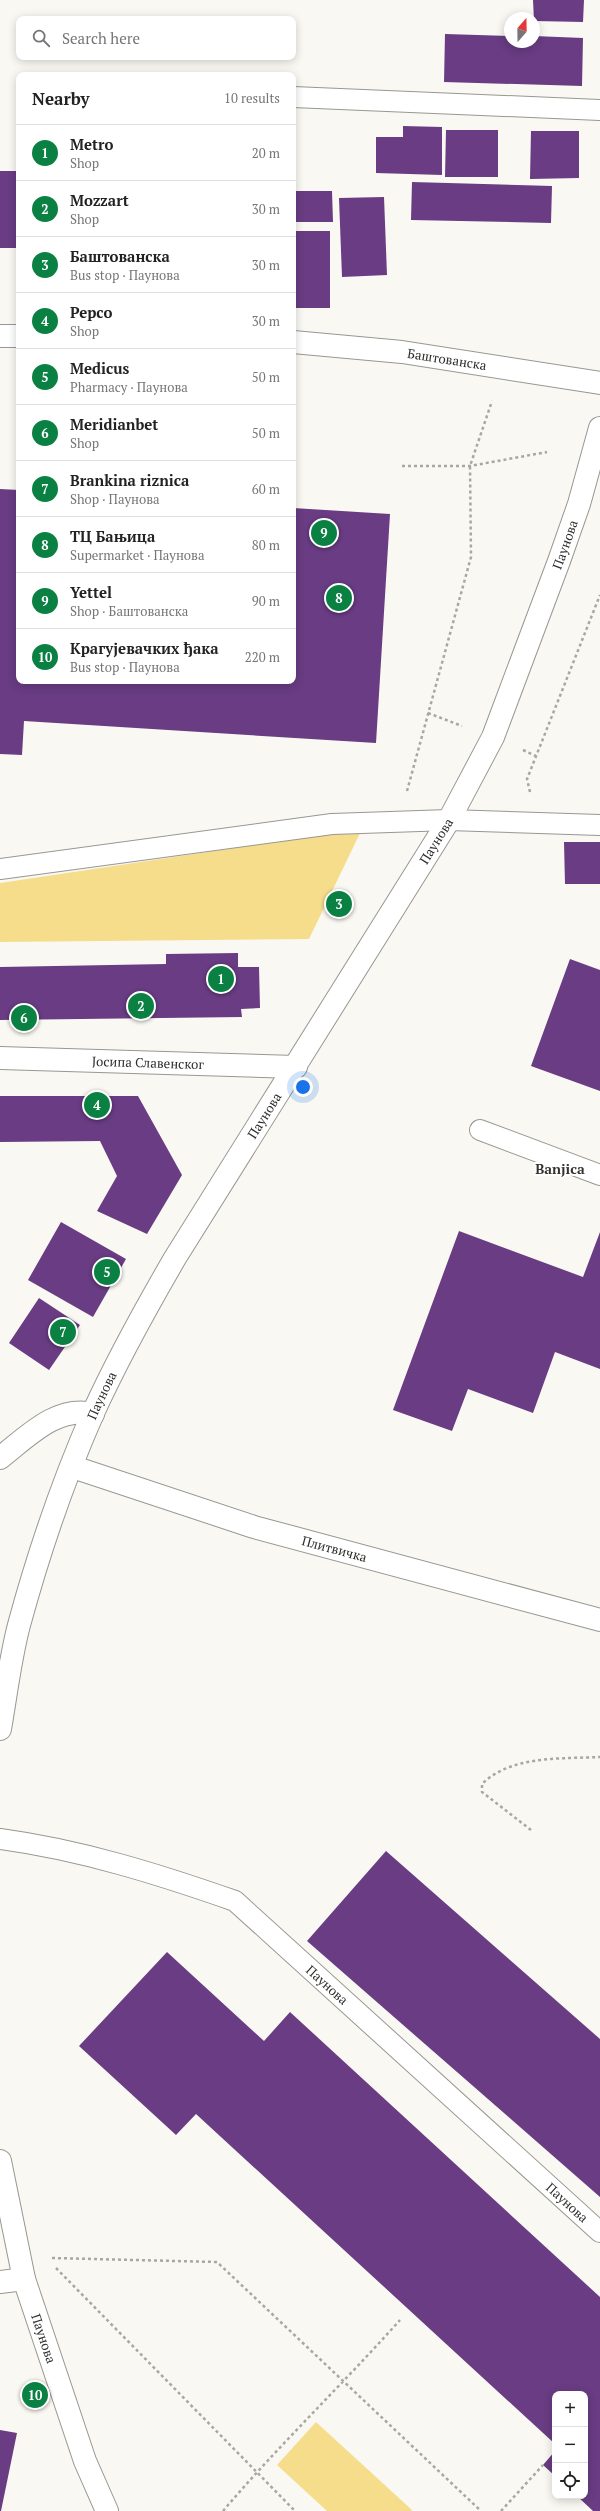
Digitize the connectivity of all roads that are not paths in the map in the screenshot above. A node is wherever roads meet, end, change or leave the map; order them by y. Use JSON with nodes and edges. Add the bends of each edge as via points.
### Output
{"nodes":[{"id":1,"x":296,"y":97,"type":"edge"},
{"id":2,"x":600,"y":110,"type":"edge"},
{"id":3,"x":0,"y":336,"type":"edge"},
{"id":4,"x":16,"y":336,"type":"edge"},
{"id":5,"x":296,"y":342,"type":"edge"},
{"id":6,"x":600,"y":383,"type":"edge"},
{"id":7,"x":600,"y":428,"type":"edge"},
{"id":8,"x":449,"y":820,"type":"junction"},
{"id":9,"x":600,"y":825,"type":"edge"},
{"id":10,"x":0,"y":869,"type":"edge"},
{"id":11,"x":0,"y":1058,"type":"edge"},
{"id":12,"x":296,"y":1067,"type":"junction"},
{"id":13,"x":480,"y":1130,"type":"dead end"},
{"id":14,"x":600,"y":1175,"type":"edge"},
{"id":15,"x":93,"y":1414,"type":"junction"},
{"id":16,"x":0,"y":1458,"type":"edge"},
{"id":17,"x":72,"y":1467,"type":"junction"},
{"id":18,"x":600,"y":1620,"type":"edge"},
{"id":19,"x":0,"y":1729,"type":"edge"},
{"id":20,"x":0,"y":1839,"type":"edge"},
{"id":21,"x":0,"y":2161,"type":"edge"},
{"id":22,"x":600,"y":2232,"type":"edge"},
{"id":23,"x":24,"y":2279,"type":"junction"},
{"id":24,"x":0,"y":2282,"type":"edge"},
{"id":25,"x":107,"y":2511,"type":"edge"}],
"edges":[{"from":1,"to":2,"type":"lane"},
{"from":3,"to":4,"type":"street"},
{"from":5,"to":6,"type":"street","name":"Баштованска","via":[[402,352]]},
{"from":7,"to":8,"type":"street","name":"Паунова","via":[[579,504],[505,708],[493,738]]},
{"from":8,"to":9,"type":"lane"},
{"from":8,"to":10,"type":"lane","via":[[332,824]]},
{"from":8,"to":12,"type":"street","name":"Паунова"},
{"from":11,"to":12,"type":"street","name":"Јосипа Славенског"},
{"from":12,"to":15,"type":"street","name":"Паунова","via":[[175,1258],[143,1314]]},
{"from":13,"to":14,"type":"lane"},
{"from":15,"to":16,"type":"street","via":[[81,1411],[63,1413]]},
{"from":15,"to":17,"type":"street","name":"Паунова"},
{"from":17,"to":18,"type":"street","name":"Плитвичка","via":[[254,1527]]},
{"from":17,"to":19,"type":"street","name":"Паунова","via":[[41,1552],[19,1626]]},
{"from":20,"to":22,"type":"lane","name":"Паунова","via":[[38,1844],[100,1859],[235,1901]]},
{"from":21,"to":23,"type":"street","name":"Паунова"},
{"from":23,"to":24,"type":"street"},
{"from":23,"to":25,"type":"street","name":"Паунова","via":[[85,2461]]}]}
